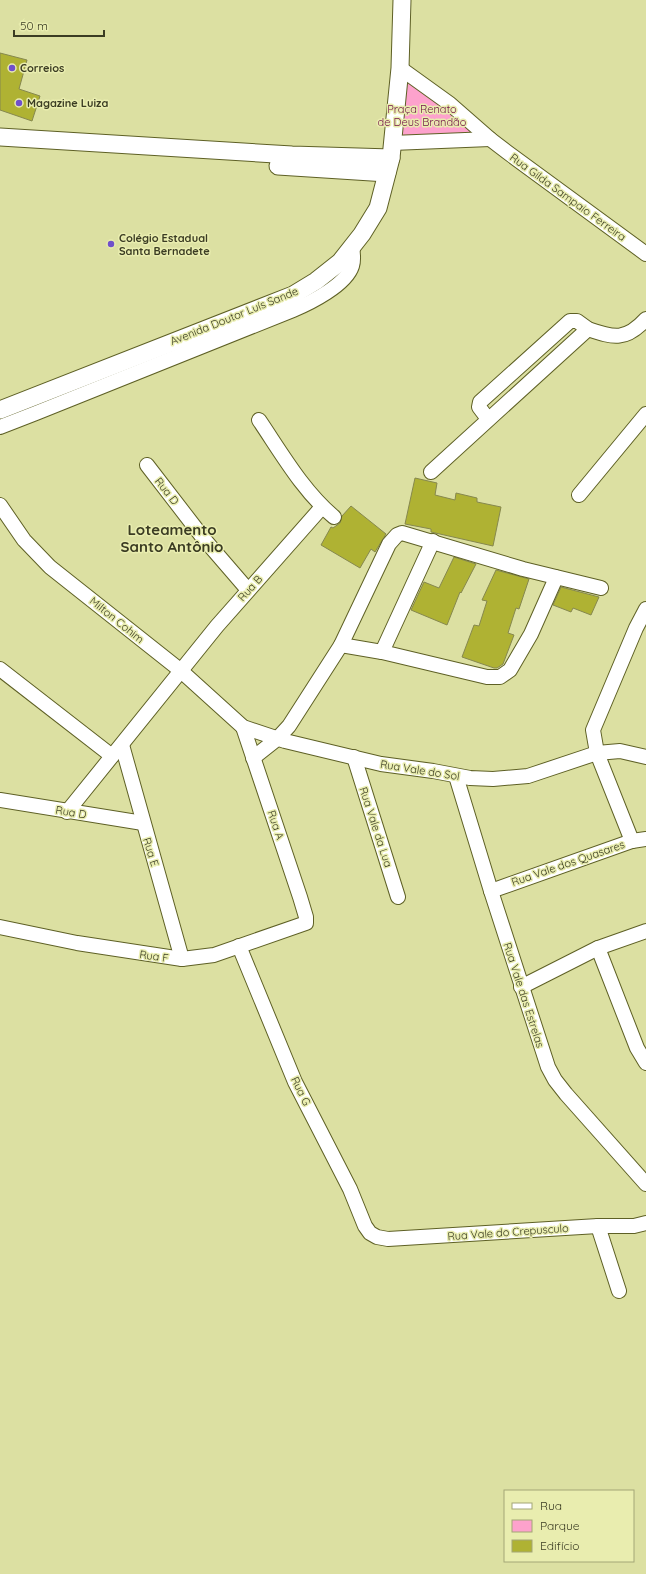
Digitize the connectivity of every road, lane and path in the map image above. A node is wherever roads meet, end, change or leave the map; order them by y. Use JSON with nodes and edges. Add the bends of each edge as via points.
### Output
{"nodes":[{"id":1,"x":402,"y":0,"type":"edge"},
{"id":2,"x":400,"y":68,"type":"junction"},
{"id":3,"x":490,"y":139,"type":"junction"},
{"id":4,"x":5,"y":143,"type":"edge"},
{"id":5,"x":390,"y":158,"type":"junction"},
{"id":6,"x":352,"y":247,"type":"junction"},
{"id":7,"x":646,"y":254,"type":"edge"},
{"id":8,"x":646,"y":319,"type":"edge"},
{"id":9,"x":588,"y":329,"type":"junction"},
{"id":10,"x":0,"y":410,"type":"edge"},
{"id":11,"x":646,"y":414,"type":"edge"},
{"id":12,"x":488,"y":419,"type":"junction"},
{"id":13,"x":259,"y":420,"type":"dead end"},
{"id":14,"x":0,"y":427,"type":"edge"},
{"id":15,"x":147,"y":465,"type":"dead end"},
{"id":16,"x":432,"y":472,"type":"dead end"},
{"id":17,"x":579,"y":495,"type":"dead end"},
{"id":18,"x":0,"y":505,"type":"edge"},
{"id":19,"x":322,"y":507,"type":"junction"},
{"id":20,"x":334,"y":517,"type":"dead end"},
{"id":21,"x":433,"y":541,"type":"junction"},
{"id":22,"x":555,"y":577,"type":"junction"},
{"id":23,"x":602,"y":588,"type":"dead end"},
{"id":24,"x":248,"y":590,"type":"junction"},
{"id":25,"x":646,"y":609,"type":"edge"},
{"id":26,"x":341,"y":645,"type":"junction"},
{"id":27,"x":382,"y":652,"type":"junction"},
{"id":28,"x":0,"y":669,"type":"edge"},
{"id":29,"x":180,"y":670,"type":"junction"},
{"id":30,"x":243,"y":728,"type":"junction"},
{"id":31,"x":277,"y":739,"type":"junction"},
{"id":32,"x":122,"y":745,"type":"junction"},
{"id":33,"x":597,"y":753,"type":"junction"},
{"id":34,"x":112,"y":756,"type":"junction"},
{"id":35,"x":354,"y":757,"type":"junction"},
{"id":36,"x":646,"y":757,"type":"edge"},
{"id":37,"x":253,"y":758,"type":"junction"},
{"id":38,"x":456,"y":776,"type":"junction"},
{"id":39,"x":0,"y":800,"type":"edge"},
{"id":40,"x":67,"y":812,"type":"junction"},
{"id":41,"x":143,"y":823,"type":"junction"},
{"id":42,"x":639,"y":840,"type":"edge"},
{"id":43,"x":491,"y":891,"type":"junction"},
{"id":44,"x":398,"y":897,"type":"dead end"},
{"id":45,"x":306,"y":923,"type":"joint"},
{"id":46,"x":0,"y":927,"type":"edge"},
{"id":47,"x":646,"y":931,"type":"edge"},
{"id":48,"x":239,"y":946,"type":"junction"},
{"id":49,"x":598,"y":948,"type":"junction"},
{"id":50,"x":182,"y":960,"type":"junction"},
{"id":51,"x":521,"y":987,"type":"junction"},
{"id":52,"x":646,"y":1063,"type":"edge"},
{"id":53,"x":646,"y":1184,"type":"edge"},
{"id":54,"x":646,"y":1223,"type":"edge"},
{"id":55,"x":598,"y":1226,"type":"junction"},
{"id":56,"x":370,"y":1233,"type":"joint"},
{"id":57,"x":619,"y":1291,"type":"dead end"}],
"edges":[{"from":1,"to":2,"type":"street","name":"Avenida Doutor Luís Sande"},
{"from":2,"to":3,"type":"street","via":[[450,104]]},
{"from":2,"to":5,"type":"street","name":"Avenida Doutor Luís Sande"},
{"from":3,"to":5,"type":"street"},
{"from":3,"to":7,"type":"street","name":"Rua Gilda Sampaio Ferreira"},
{"from":4,"to":5,"type":"street","via":[[339,163]]},
{"from":5,"to":6,"type":"street","name":"Avenida Doutor Luís Sande","via":[[378,208]]},
{"from":6,"to":10,"type":"street","name":"Avenida Doutor Luís Sande","via":[[340,262],[316,281],[293,294]]},
{"from":6,"to":14,"type":"street","via":[[352,266],[348,273],[317,299]]},
{"from":8,"to":9,"type":"street","via":[[628,334],[616,337]]},
{"from":9,"to":12,"type":"street"},
{"from":9,"to":12,"type":"street","via":[[578,321],[570,321],[513,371],[480,402],[479,407]]},
{"from":11,"to":17,"type":"street"},
{"from":12,"to":16,"type":"street"},
{"from":13,"to":19,"type":"street"},
{"from":15,"to":24,"type":"street","name":"Rua D","via":[[204,539]]},
{"from":18,"to":29,"type":"street","name":"Milton Cohim","via":[[24,540],[50,567]]},
{"from":19,"to":20,"type":"street"},
{"from":19,"to":24,"type":"street","name":"Rua B"},
{"from":21,"to":22,"type":"street"},
{"from":21,"to":26,"type":"street","via":[[402,533],[393,538]]},
{"from":21,"to":27,"type":"street"},
{"from":22,"to":23,"type":"street"},
{"from":22,"to":27,"type":"street","via":[[531,634],[506,674],[496,678],[487,677]]},
{"from":24,"to":29,"type":"street","name":"Rua B"},
{"from":25,"to":33,"type":"street","via":[[593,730]]},
{"from":26,"to":27,"type":"street"},
{"from":26,"to":31,"type":"street","via":[[289,726]]},
{"from":28,"to":34,"type":"street"},
{"from":29,"to":30,"type":"street","name":"Milton Cohim"},
{"from":29,"to":32,"type":"street","name":"Rua B"},
{"from":30,"to":31,"type":"street","name":"Rua Vale do Sol"},
{"from":30,"to":37,"type":"street","name":"Rua A"},
{"from":31,"to":35,"type":"street","name":"Rua Vale do Sol"},
{"from":31,"to":37,"type":"street"},
{"from":32,"to":34,"type":"street","name":"Rua B"},
{"from":32,"to":41,"type":"street","name":"Rua E"},
{"from":33,"to":36,"type":"street","name":"Rua Vale do Sol","via":[[620,751]]},
{"from":33,"to":38,"type":"street","name":"Rua Vale do Sol","via":[[528,776],[493,780]]},
{"from":33,"to":42,"type":"street"},
{"from":34,"to":40,"type":"street","name":"Rua B"},
{"from":35,"to":38,"type":"street","name":"Rua Vale do Sol"},
{"from":35,"to":44,"type":"street","name":"Rua Vale da Lua"},
{"from":37,"to":45,"type":"street","name":"Rua A","via":[[302,904]]},
{"from":38,"to":43,"type":"street","name":"Rua Vale das Estrelas"},
{"from":39,"to":40,"type":"street","name":"Rua D"},
{"from":40,"to":41,"type":"street","name":"Rua D"},
{"from":41,"to":50,"type":"street","name":"Rua E"},
{"from":42,"to":43,"type":"street","name":"Rua Vale dos Quasares"},
{"from":43,"to":51,"type":"street","name":"Rua Vale das Estrelas"},
{"from":45,"to":48,"type":"street","name":"Rua F"},
{"from":46,"to":50,"type":"street","name":"Rua F","via":[[77,943]]},
{"from":47,"to":49,"type":"street"},
{"from":48,"to":50,"type":"street","name":"Rua F","via":[[214,955]]},
{"from":48,"to":56,"type":"street","name":"Rua G","via":[[296,1082]]},
{"from":49,"to":51,"type":"street"},
{"from":49,"to":52,"type":"street","via":[[637,1048]]},
{"from":51,"to":53,"type":"street","name":"Rua Vale das Estrelas","via":[[548,1067],[555,1080]]},
{"from":54,"to":55,"type":"street","name":"Rua Vale do Crepusculo","via":[[634,1226]]},
{"from":55,"to":56,"type":"street","name":"Rua Vale do Crepusculo","via":[[388,1239]]},
{"from":55,"to":57,"type":"street"}]}
